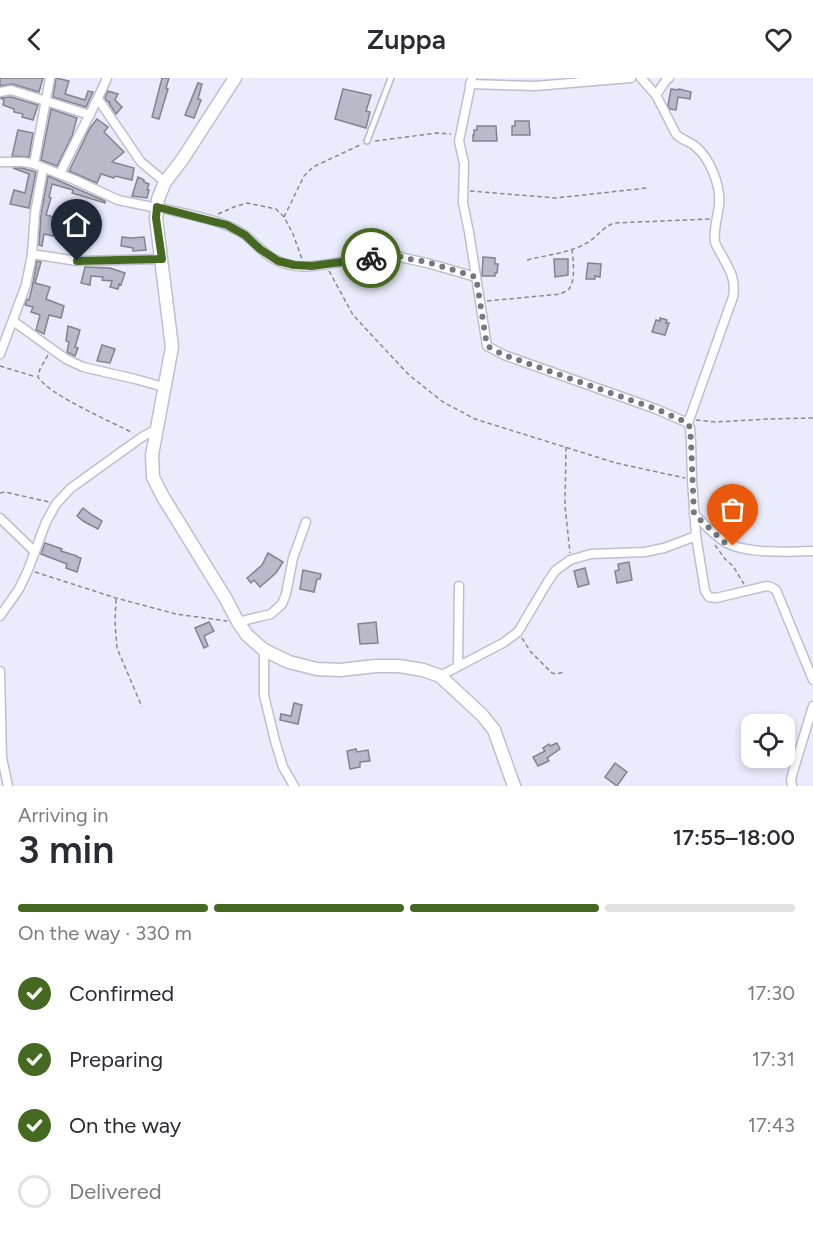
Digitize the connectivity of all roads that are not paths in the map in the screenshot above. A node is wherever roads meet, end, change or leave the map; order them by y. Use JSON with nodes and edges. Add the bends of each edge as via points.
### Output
{"nodes":[{"id":1,"x":50,"y":78,"type":"edge"},
{"id":2,"x":107,"y":78,"type":"edge"},
{"id":3,"x":235,"y":78,"type":"edge"},
{"id":4,"x":391,"y":78,"type":"edge"},
{"id":5,"x":631,"y":78,"type":"edge"},
{"id":6,"x":641,"y":78,"type":"edge"},
{"id":7,"x":669,"y":78,"type":"edge"},
{"id":8,"x":471,"y":81,"type":"edge"},
{"id":9,"x":535,"y":82,"type":"edge"},
{"id":10,"x":0,"y":92,"type":"edge"},
{"id":11,"x":656,"y":95,"type":"junction"},
{"id":12,"x":98,"y":99,"type":"junction"},
{"id":13,"x":46,"y":101,"type":"junction"},
{"id":14,"x":90,"y":115,"type":"junction"},
{"id":15,"x":367,"y":141,"type":"road end"},
{"id":16,"x":0,"y":162,"type":"edge"},
{"id":17,"x":34,"y":164,"type":"junction"},
{"id":18,"x":43,"y":169,"type":"junction"},
{"id":19,"x":60,"y":174,"type":"junction"},
{"id":20,"x":165,"y":182,"type":"junction"},
{"id":21,"x":157,"y":208,"type":"junction"},
{"id":22,"x":32,"y":254,"type":"junction"},
{"id":23,"x":162,"y":259,"type":"junction"},
{"id":24,"x":476,"y":277,"type":"junction"},
{"id":25,"x":13,"y":321,"type":"junction"},
{"id":26,"x":0,"y":354,"type":"edge"},
{"id":27,"x":164,"y":387,"type":"junction"},
{"id":28,"x":688,"y":421,"type":"junction"},
{"id":29,"x":157,"y":429,"type":"junction"},
{"id":30,"x":694,"y":514,"type":"junction"},
{"id":31,"x":0,"y":518,"type":"edge"},
{"id":32,"x":306,"y":522,"type":"dead end"},
{"id":33,"x":696,"y":536,"type":"junction"},
{"id":34,"x":34,"y":551,"type":"junction"},
{"id":35,"x":813,"y":551,"type":"edge"},
{"id":36,"x":459,"y":586,"type":"dead end"},
{"id":37,"x":0,"y":616,"type":"edge"},
{"id":38,"x":238,"y":622,"type":"junction"},
{"id":39,"x":264,"y":650,"type":"junction"},
{"id":40,"x":809,"y":658,"type":"edge"},
{"id":41,"x":459,"y":666,"type":"junction"},
{"id":42,"x":0,"y":671,"type":"edge"},
{"id":43,"x":440,"y":676,"type":"junction"},
{"id":44,"x":813,"y":680,"type":"edge"},
{"id":45,"x":813,"y":706,"type":"edge"},
{"id":46,"x":0,"y":715,"type":"edge"},
{"id":47,"x":1,"y":758,"type":"edge"},
{"id":48,"x":8,"y":786,"type":"edge"},
{"id":49,"x":294,"y":786,"type":"edge"},
{"id":50,"x":514,"y":786,"type":"edge"},
{"id":51,"x":792,"y":786,"type":"edge"}],
"edges":[{"from":1,"to":13,"type":"street"},
{"from":2,"to":12,"type":"street"},
{"from":3,"to":20,"type":"street"},
{"from":4,"to":15,"type":"lane"},
{"from":5,"to":9,"type":"street"},
{"from":6,"to":11,"type":"street"},
{"from":7,"to":11,"type":"street"},
{"from":8,"to":9,"type":"street"},
{"from":8,"to":24,"type":"street","via":[[459,141],[465,177],[463,203]]},
{"from":10,"to":13,"type":"street","via":[[10,90]]},
{"from":11,"to":28,"type":"street","via":[[678,137],[696,147],[710,167],[719,202],[715,241],[733,274],[733,297]]},
{"from":12,"to":14,"type":"street"},
{"from":12,"to":20,"type":"street","via":[[141,162]]},
{"from":13,"to":14,"type":"street"},
{"from":13,"to":17,"type":"street"},
{"from":14,"to":19,"type":"street"},
{"from":16,"to":17,"type":"street"},
{"from":17,"to":18,"type":"street"},
{"from":18,"to":19,"type":"street"},
{"from":18,"to":22,"type":"street"},
{"from":19,"to":21,"type":"street","via":[[118,200]]},
{"from":20,"to":21,"type":"street"},
{"from":21,"to":23,"type":"street"},
{"from":21,"to":24,"type":"street","via":[[227,225],[278,261],[326,265],[380,259],[389,252]]},
{"from":22,"to":23,"type":"street","via":[[77,261]]},
{"from":22,"to":25,"type":"street"},
{"from":23,"to":27,"type":"street","via":[[172,346]]},
{"from":24,"to":28,"type":"street","via":[[486,345],[493,350]]},
{"from":25,"to":26,"type":"street"},
{"from":25,"to":27,"type":"street","via":[[83,367]]},
{"from":27,"to":29,"type":"street"},
{"from":28,"to":30,"type":"street"},
{"from":29,"to":34,"type":"street","via":[[71,488],[56,504]]},
{"from":29,"to":38,"type":"street","via":[[153,477]]},
{"from":30,"to":33,"type":"street"},
{"from":30,"to":35,"type":"street","via":[[733,546],[780,552]]},
{"from":31,"to":34,"type":"street"},
{"from":32,"to":38,"type":"street","via":[[282,604],[271,614]]},
{"from":33,"to":40,"type":"street","via":[[709,597],[771,586]]},
{"from":33,"to":41,"type":"street","via":[[645,552],[591,554],[570,560],[555,571],[518,632]]},
{"from":34,"to":37,"type":"street","via":[[19,589]]},
{"from":36,"to":41,"type":"street"},
{"from":38,"to":39,"type":"street"},
{"from":39,"to":43,"type":"street","via":[[316,669],[399,666]]},
{"from":39,"to":49,"type":"street","via":[[264,695],[274,741]]},
{"from":40,"to":44,"type":"street"},
{"from":41,"to":43,"type":"street"},
{"from":42,"to":46,"type":"street"},
{"from":43,"to":50,"type":"street","via":[[494,729]]},
{"from":45,"to":51,"type":"street"},
{"from":46,"to":47,"type":"street"},
{"from":47,"to":48,"type":"street"}]}
